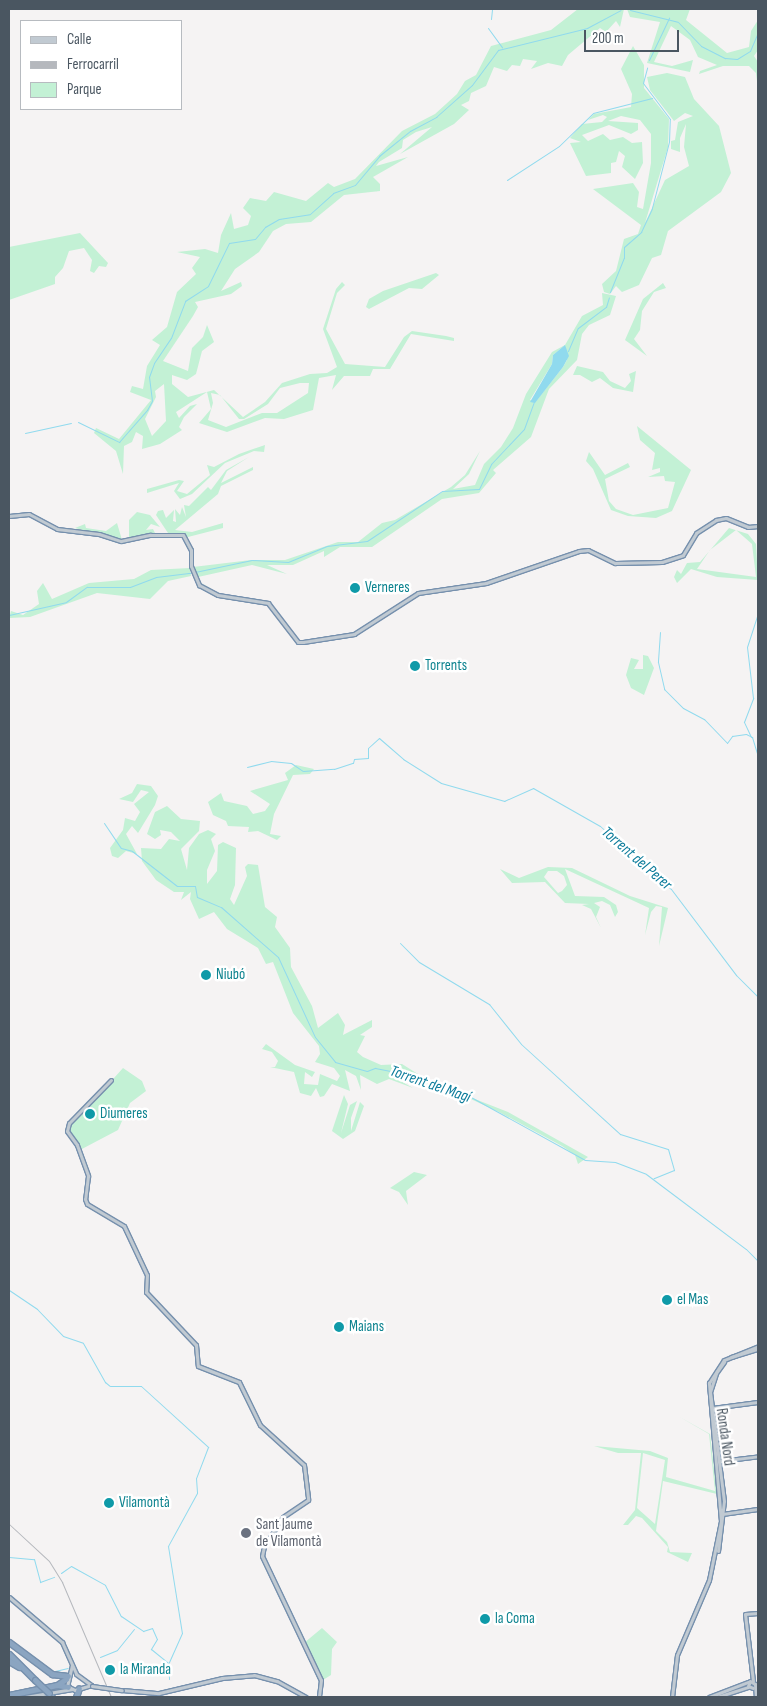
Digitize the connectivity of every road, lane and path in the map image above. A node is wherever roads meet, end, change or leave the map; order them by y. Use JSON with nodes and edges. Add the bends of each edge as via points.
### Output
{"nodes":[{"id":1,"x":9,"y":516,"type":"edge"},
{"id":2,"x":758,"y":526,"type":"edge"},
{"id":3,"x":111,"y":1080,"type":"dead end"},
{"id":4,"x":758,"y":1348,"type":"edge"},
{"id":5,"x":758,"y":1402,"type":"edge"},
{"id":6,"x":711,"y":1408,"type":"junction"},
{"id":7,"x":758,"y":1456,"type":"edge"},
{"id":8,"x":718,"y":1461,"type":"junction"},
{"id":9,"x":758,"y":1509,"type":"edge"},
{"id":10,"x":722,"y":1514,"type":"junction"},
{"id":11,"x":9,"y":1598,"type":"edge"},
{"id":12,"x":758,"y":1613,"type":"edge"},
{"id":13,"x":9,"y":1642,"type":"edge"},
{"id":14,"x":9,"y":1654,"type":"edge"},
{"id":15,"x":9,"y":1661,"type":"edge"},
{"id":16,"x":72,"y":1664,"type":"junction"},
{"id":17,"x":25,"y":1671,"type":"junction"},
{"id":18,"x":76,"y":1674,"type":"junction"},
{"id":19,"x":68,"y":1677,"type":"junction"},
{"id":20,"x":81,"y":1679,"type":"junction"},
{"id":21,"x":754,"y":1683,"type":"edge"},
{"id":22,"x":57,"y":1685,"type":"junction"},
{"id":23,"x":92,"y":1685,"type":"junction"},
{"id":24,"x":75,"y":1688,"type":"junction"},
{"id":25,"x":756,"y":1694,"type":"edge"},
{"id":26,"x":9,"y":1695,"type":"edge"},
{"id":27,"x":50,"y":1695,"type":"edge"},
{"id":28,"x":25,"y":1697,"type":"edge"},
{"id":29,"x":76,"y":1697,"type":"edge"},
{"id":30,"x":306,"y":1697,"type":"edge"},
{"id":31,"x":319,"y":1697,"type":"edge"},
{"id":32,"x":672,"y":1697,"type":"edge"},
{"id":33,"x":709,"y":1697,"type":"edge"},
{"id":34,"x":720,"y":1697,"type":"edge"}],
"edges":[{"from":1,"to":2,"type":"street","via":[[29,514],[57,529],[99,534],[121,541],[150,535],[183,535],[191,550],[191,566],[199,584],[218,594],[268,603],[298,642],[354,634],[418,593],[486,583],[578,551],[588,550],[615,564],[662,562],[683,555],[696,533],[716,520],[726,518],[748,527]]},
{"from":3,"to":31,"type":"street","via":[[69,1123],[67,1131],[77,1145],[88,1176],[85,1199],[87,1204],[124,1226],[147,1275],[146,1292],[196,1345],[198,1366],[239,1382],[260,1425],[304,1464],[308,1500],[283,1516],[264,1546],[262,1556],[320,1680]]},
{"from":4,"to":6,"type":"street","name":"Ronda Nord","via":[[734,1355],[722,1364],[712,1382]]},
{"from":5,"to":6,"type":"street"},
{"from":6,"to":8,"type":"street","name":"Ronda Nord"},
{"from":7,"to":8,"type":"street"},
{"from":8,"to":10,"type":"street","name":"Ronda Nord"},
{"from":9,"to":10,"type":"street"},
{"from":10,"to":32,"type":"street","name":"Ronda Nord","via":[[705,1592],[677,1655]]},
{"from":11,"to":16,"type":"street","via":[[58,1638]]},
{"from":12,"to":21,"type":"street","via":[[745,1614]]},
{"from":13,"to":19,"type":"highway","via":[[52,1674]]},
{"from":14,"to":17,"type":"highway"},
{"from":15,"to":17,"type":"highway"},
{"from":16,"to":18,"type":"street"},
{"from":16,"to":19,"type":"street"},
{"from":17,"to":27,"type":"highway","bridge":true},
{"from":18,"to":19,"type":"street"},
{"from":18,"to":20,"type":"street"},
{"from":19,"to":22,"type":"highway"},
{"from":19,"to":24,"type":"street"},
{"from":20,"to":23,"type":"street"},
{"from":20,"to":24,"type":"street"},
{"from":21,"to":25,"type":"street"},
{"from":21,"to":33,"type":"street"},
{"from":21,"to":34,"type":"street"},
{"from":22,"to":24,"type":"highway"},
{"from":22,"to":26,"type":"highway"},
{"from":23,"to":24,"type":"street"},
{"from":23,"to":30,"type":"street","bridge":true,"via":[[159,1694],[222,1678],[254,1675],[277,1680]]},
{"from":24,"to":28,"type":"street"},
{"from":24,"to":29,"type":"highway"}]}
